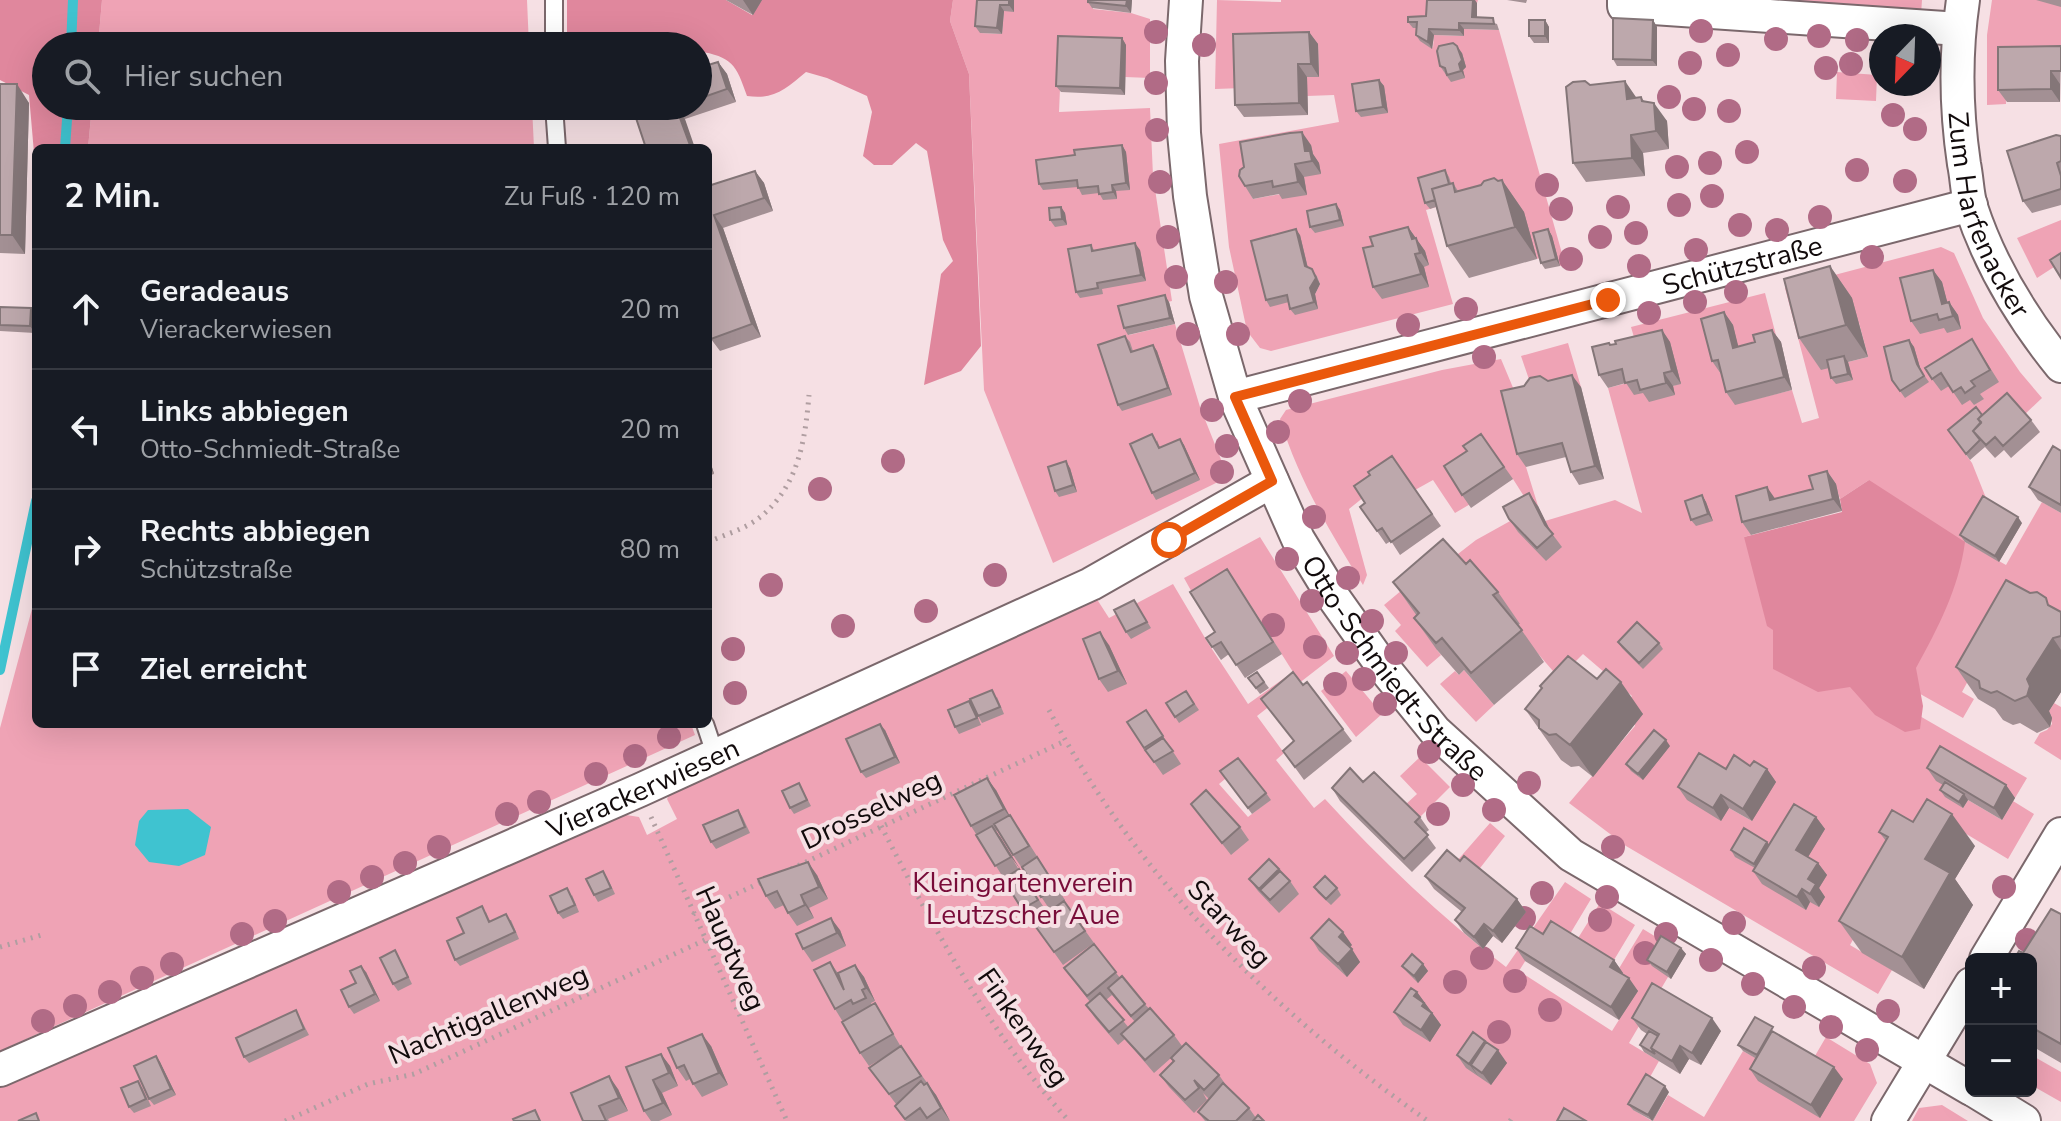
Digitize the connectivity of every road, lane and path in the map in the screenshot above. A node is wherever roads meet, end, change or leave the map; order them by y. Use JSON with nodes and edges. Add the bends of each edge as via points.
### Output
{"nodes":[{"id":1,"x":554,"y":0,"type":"edge"},
{"id":2,"x":1186,"y":0,"type":"edge"},
{"id":3,"x":1624,"y":0,"type":"edge"},
{"id":4,"x":1961,"y":14,"type":"edge"},
{"id":5,"x":554,"y":32,"type":"edge"},
{"id":6,"x":555,"y":120,"type":"edge"},
{"id":7,"x":557,"y":144,"type":"edge"},
{"id":8,"x":1971,"y":205,"type":"junction"},
{"id":9,"x":2061,"y":366,"type":"edge"},
{"id":10,"x":809,"y":395,"type":"dead end"},
{"id":11,"x":1235,"y":397,"type":"junction"},
{"id":12,"x":1272,"y":481,"type":"junction"},
{"id":13,"x":712,"y":540,"type":"edge"},
{"id":14,"x":1049,"y":710,"type":"dead end"},
{"id":15,"x":706,"y":728,"type":"edge"},
{"id":16,"x":1065,"y":741,"type":"junction"},
{"id":17,"x":716,"y":757,"type":"junction"},
{"id":18,"x":640,"y":790,"type":"junction"},
{"id":19,"x":881,"y":826,"type":"junction"},
{"id":20,"x":2061,"y":834,"type":"edge"},
{"id":21,"x":787,"y":870,"type":"edge"},
{"id":22,"x":774,"y":876,"type":"edge"},
{"id":23,"x":693,"y":914,"type":"junction"},
{"id":24,"x":45,"y":934,"type":"dead end"},
{"id":25,"x":705,"y":940,"type":"junction"},
{"id":26,"x":0,"y":947,"type":"edge"},
{"id":27,"x":1990,"y":953,"type":"edge"},
{"id":28,"x":1965,"y":994,"type":"edge"},
{"id":29,"x":1923,"y":1061,"type":"junction"},
{"id":30,"x":0,"y":1070,"type":"edge"},
{"id":31,"x":1965,"y":1085,"type":"edge"},
{"id":32,"x":1985,"y":1097,"type":"edge"},
{"id":33,"x":285,"y":1121,"type":"edge"},
{"id":34,"x":787,"y":1121,"type":"edge"},
{"id":35,"x":1069,"y":1121,"type":"edge"},
{"id":36,"x":1428,"y":1121,"type":"edge"},
{"id":37,"x":1888,"y":1121,"type":"edge"},
{"id":38,"x":2024,"y":1121,"type":"edge"}],
"edges":[{"from":1,"to":5,"type":"lane"},
{"from":2,"to":11,"type":"street","name":"Otto-Schmiedt-Straße","via":[[1182,61],[1190,196],[1206,296]]},
{"from":3,"to":4,"type":"street","via":[[1624,6]]},
{"from":4,"to":8,"type":"street","name":"Zum Harfenacker","via":[[1958,118]]},
{"from":6,"to":7,"type":"lane"},
{"from":8,"to":9,"type":"street","name":"Zum Harfenacker","via":[[2001,275],[2033,332]]},
{"from":8,"to":11,"type":"street","name":"Schützstraße"},
{"from":10,"to":13,"type":"path","via":[[797,468],[784,493],[757,519]]},
{"from":11,"to":12,"type":"street","name":"Otto-Schmiedt-Straße"},
{"from":12,"to":17,"type":"street","name":"Vierackerwiesen","via":[[1091,584]]},
{"from":12,"to":29,"type":"street","name":"Otto-Schmiedt-Straße","via":[[1298,539],[1383,667],[1435,731],[1571,855]]},
{"from":14,"to":16,"type":"path","name":"Starweg"},
{"from":15,"to":17,"type":"lane"},
{"from":16,"to":19,"type":"path","name":"Drosselweg"},
{"from":16,"to":36,"type":"path","name":"Starweg","via":[[1125,832],[1250,975],[1302,1023]]},
{"from":17,"to":18,"type":"street","name":"Vierackerwiesen"},
{"from":18,"to":23,"type":"path","name":"Hauptweg"},
{"from":18,"to":30,"type":"street","name":"Vierackerwiesen"},
{"from":19,"to":21,"type":"path","name":"Drosselweg"},
{"from":19,"to":35,"type":"path","name":"Finkenweg","via":[[938,937],[1044,1093]]},
{"from":20,"to":27,"type":"street"},
{"from":22,"to":23,"type":"path","name":"Drosselweg"},
{"from":23,"to":25,"type":"path","name":"Hauptweg"},
{"from":24,"to":26,"type":"path"},
{"from":25,"to":33,"type":"path","name":"Nachtigallenweg","via":[[414,1074],[368,1084]]},
{"from":25,"to":34,"type":"path","name":"Hauptweg"},
{"from":28,"to":29,"type":"street"},
{"from":29,"to":31,"type":"street","name":"Otto-Schmiedt-Straße"},
{"from":29,"to":37,"type":"street"},
{"from":32,"to":38,"type":"street","name":"Otto-Schmiedt-Straße"}]}
